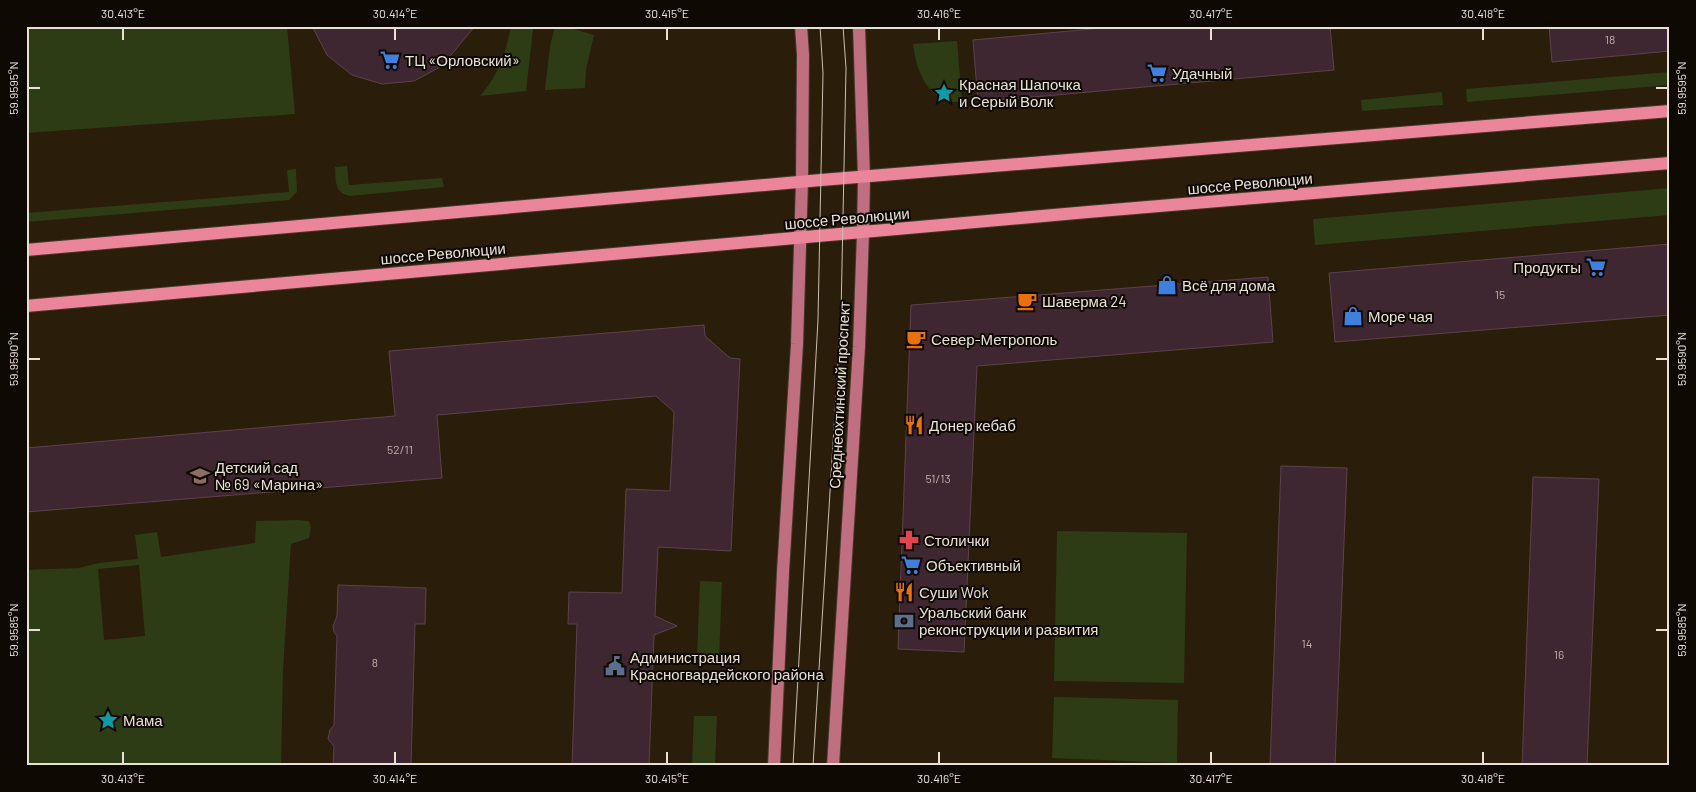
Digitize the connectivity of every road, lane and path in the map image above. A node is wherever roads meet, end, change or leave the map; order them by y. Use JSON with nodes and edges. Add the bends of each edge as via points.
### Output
{"nodes":[{"id":1,"x":801,"y":26,"type":"edge"},
{"id":2,"x":859,"y":26,"type":"edge"},
{"id":3,"x":1670,"y":111,"type":"edge"},
{"id":4,"x":1670,"y":163,"type":"edge"},
{"id":5,"x":864,"y":177,"type":"junction"},
{"id":6,"x":802,"y":181,"type":"junction"},
{"id":7,"x":863,"y":233,"type":"junction"},
{"id":8,"x":801,"y":238,"type":"junction"},
{"id":9,"x":26,"y":250,"type":"edge"},
{"id":10,"x":26,"y":306,"type":"edge"},
{"id":11,"x":774,"y":766,"type":"edge"},
{"id":12,"x":833,"y":766,"type":"edge"}],
"edges":[{"from":1,"to":6,"type":"main road"},
{"from":2,"to":5,"type":"main road","name":"Среднеохтинский проспект"},
{"from":3,"to":5,"type":"main road"},
{"from":4,"to":7,"type":"main road","name":"шоссе Революции"},
{"from":5,"to":6,"type":"main road"},
{"from":5,"to":7,"type":"main road","name":"Среднеохтинский проспект"},
{"from":6,"to":8,"type":"main road"},
{"from":6,"to":9,"type":"main road"},
{"from":7,"to":8,"type":"main road","name":"шоссе Революции"},
{"from":7,"to":12,"type":"main road","name":"Среднеохтинский проспект"},
{"from":8,"to":10,"type":"main road","name":"шоссе Революции"},
{"from":8,"to":11,"type":"main road"}]}
